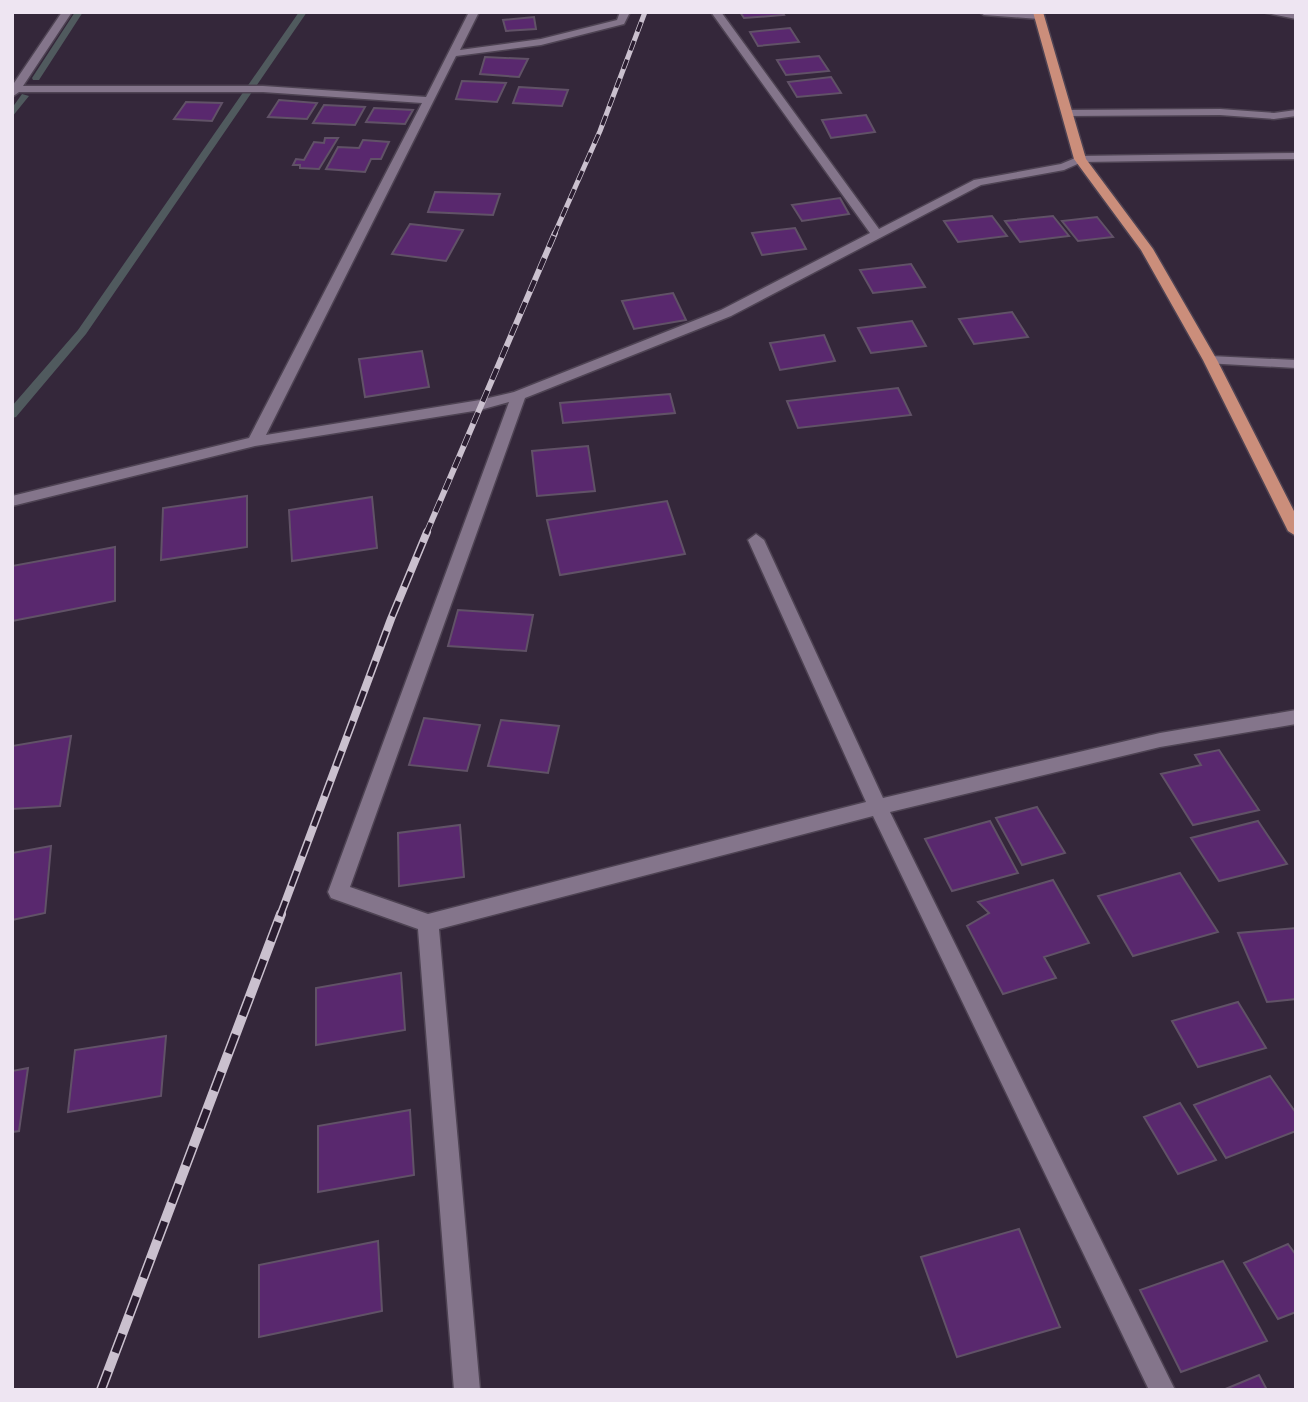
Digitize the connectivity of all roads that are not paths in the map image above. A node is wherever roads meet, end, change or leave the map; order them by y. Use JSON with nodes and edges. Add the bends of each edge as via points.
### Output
{"nodes":[{"id":1,"x":67,"y":12,"type":"edge"},
{"id":2,"x":474,"y":12,"type":"edge"},
{"id":3,"x":625,"y":12,"type":"edge"},
{"id":4,"x":716,"y":12,"type":"edge"},
{"id":5,"x":984,"y":12,"type":"edge"},
{"id":6,"x":1267,"y":12,"type":"edge"},
{"id":7,"x":1039,"y":14,"type":"edge"},
{"id":8,"x":1296,"y":16,"type":"edge"},
{"id":9,"x":452,"y":54,"type":"junction"},
{"id":10,"x":13,"y":91,"type":"edge"},
{"id":11,"x":429,"y":100,"type":"junction"},
{"id":12,"x":1067,"y":113,"type":"junction"},
{"id":13,"x":1296,"y":113,"type":"edge"},
{"id":14,"x":1296,"y":156,"type":"edge"},
{"id":15,"x":1080,"y":159,"type":"junction"},
{"id":16,"x":876,"y":233,"type":"junction"},
{"id":17,"x":1210,"y":360,"type":"junction"},
{"id":18,"x":1296,"y":364,"type":"edge"},
{"id":19,"x":519,"y":395,"type":"junction"},
{"id":20,"x":256,"y":441,"type":"junction"},
{"id":21,"x":12,"y":501,"type":"edge"},
{"id":22,"x":1296,"y":531,"type":"edge"},
{"id":23,"x":756,"y":540,"type":"dead end"},
{"id":24,"x":1296,"y":717,"type":"edge"},
{"id":25,"x":878,"y":807,"type":"junction"},
{"id":26,"x":428,"y":923,"type":"junction"},
{"id":27,"x":467,"y":1390,"type":"edge"},
{"id":28,"x":1162,"y":1390,"type":"edge"}],
"edges":[{"from":1,"to":10,"type":"street"},
{"from":2,"to":9,"type":"street"},
{"from":3,"to":9,"type":"street","via":[[621,22],[541,42]]},
{"from":4,"to":16,"type":"street"},
{"from":5,"to":7,"type":"street"},
{"from":6,"to":8,"type":"street"},
{"from":7,"to":12,"type":"main road"},
{"from":9,"to":11,"type":"street"},
{"from":10,"to":11,"type":"street","via":[[263,89]]},
{"from":11,"to":20,"type":"street"},
{"from":12,"to":13,"type":"street"},
{"from":12,"to":15,"type":"main road"},
{"from":14,"to":15,"type":"street"},
{"from":15,"to":16,"type":"street","via":[[1064,167],[978,182]]},
{"from":15,"to":17,"type":"main road","via":[[1147,249]]},
{"from":16,"to":19,"type":"street","via":[[726,313]]},
{"from":17,"to":18,"type":"street"},
{"from":17,"to":22,"type":"main road"},
{"from":19,"to":20,"type":"street"},
{"from":19,"to":26,"type":"street","via":[[338,892]]},
{"from":20,"to":21,"type":"street"},
{"from":23,"to":25,"type":"street"},
{"from":24,"to":25,"type":"street","via":[[1160,740]]},
{"from":25,"to":26,"type":"street"},
{"from":25,"to":28,"type":"street"},
{"from":26,"to":27,"type":"street"}]}
